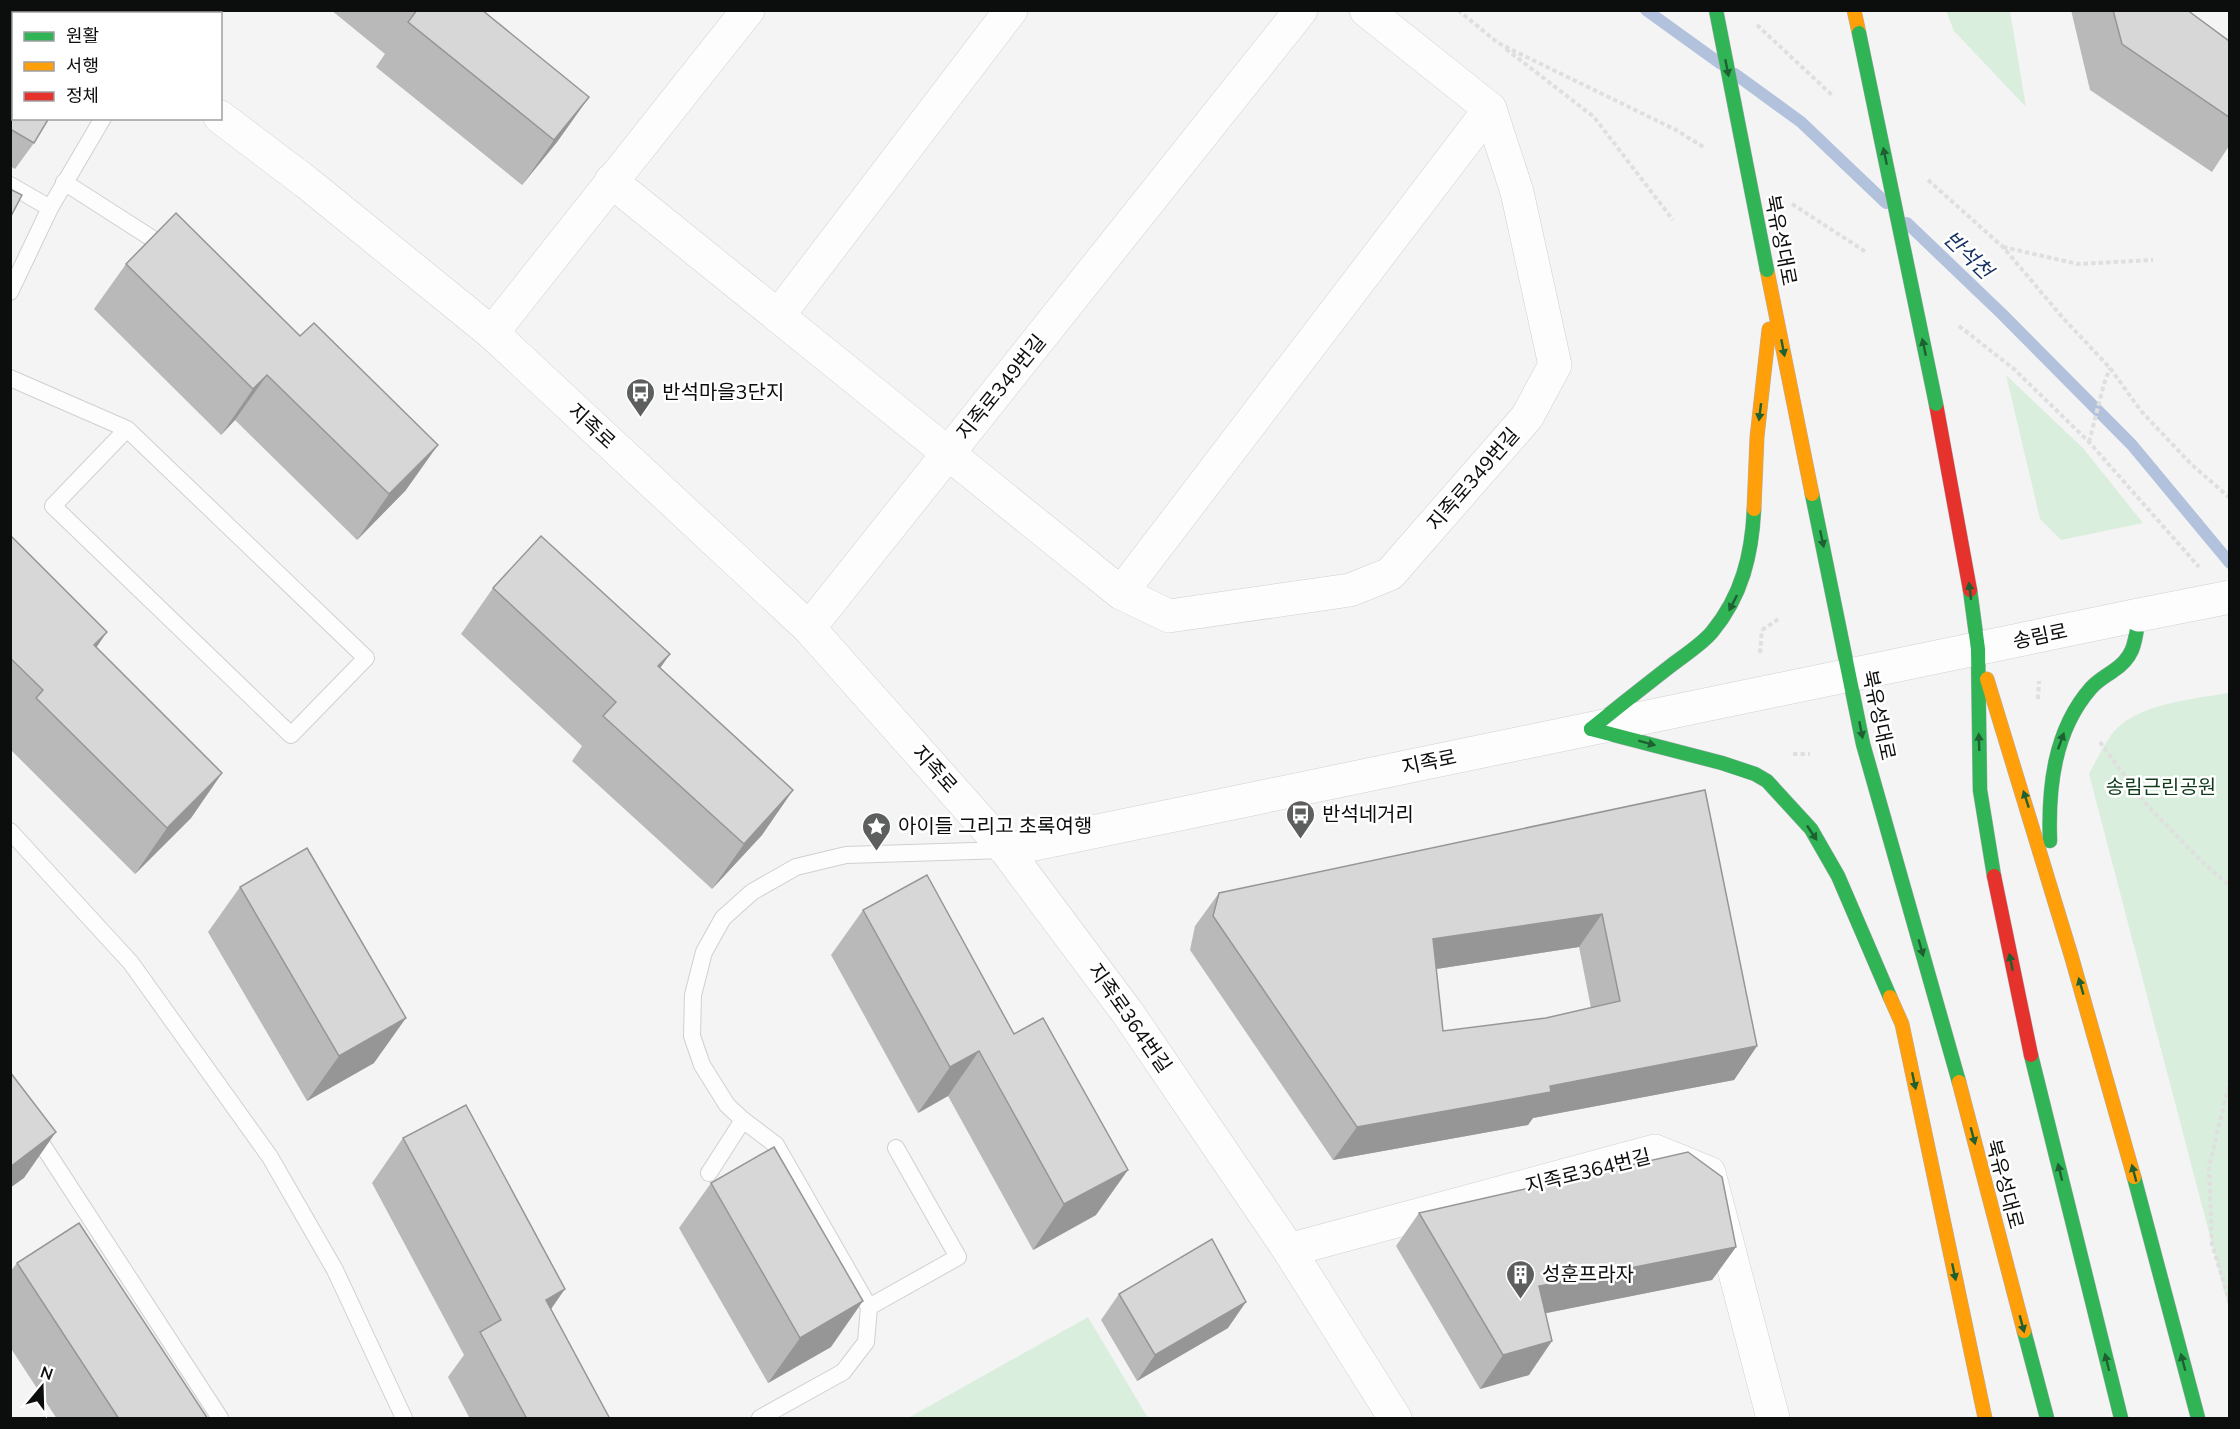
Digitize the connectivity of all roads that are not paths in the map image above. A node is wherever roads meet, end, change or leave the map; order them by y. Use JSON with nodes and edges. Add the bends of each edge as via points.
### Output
{"nodes":[{"id":1,"x":748,"y":10,"type":"edge"},
{"id":2,"x":1011,"y":10,"type":"edge"},
{"id":3,"x":1301,"y":10,"type":"edge"},
{"id":4,"x":1366,"y":10,"type":"edge"},
{"id":5,"x":1716,"y":10,"type":"edge"},
{"id":6,"x":1854,"y":10,"type":"edge"},
{"id":7,"x":1490,"y":109,"type":"junction"},
{"id":8,"x":222,"y":119,"type":"edge"},
{"id":9,"x":103,"y":120,"type":"edge"},
{"id":10,"x":611,"y":181,"type":"junction"},
{"id":11,"x":64,"y":182,"type":"junction"},
{"id":12,"x":10,"y":185,"type":"edge"},
{"id":13,"x":50,"y":208,"type":"junction"},
{"id":14,"x":184,"y":259,"type":"edge"},
{"id":15,"x":1767,"y":270,"type":"junction"},
{"id":16,"x":10,"y":292,"type":"edge"},
{"id":17,"x":778,"y":316,"type":"junction"},
{"id":18,"x":492,"y":333,"type":"junction"},
{"id":19,"x":10,"y":378,"type":"edge"},
{"id":20,"x":128,"y":429,"type":"junction"},
{"id":21,"x":948,"y":454,"type":"junction"},
{"id":22,"x":1121,"y":593,"type":"junction"},
{"id":23,"x":2229,"y":597,"type":"edge"},
{"id":24,"x":2139,"y":615,"type":"junction"},
{"id":25,"x":809,"y":628,"type":"junction"},
{"id":26,"x":1978,"y":649,"type":"junction"},
{"id":27,"x":1850,"y":675,"type":"junction"},
{"id":28,"x":1591,"y":729,"type":"junction"},
{"id":29,"x":10,"y":831,"type":"edge"},
{"id":30,"x":1006,"y":850,"type":"junction"},
{"id":31,"x":2052,"y":882,"type":"junction"},
{"id":32,"x":1905,"y":891,"type":"junction"},
{"id":33,"x":1904,"y":935,"type":"dead end"},
{"id":34,"x":1903,"y":991,"type":"dead end"},
{"id":35,"x":1902,"y":1024,"type":"junction"},
{"id":36,"x":10,"y":1095,"type":"edge"},
{"id":37,"x":743,"y":1120,"type":"junction"},
{"id":38,"x":896,"y":1148,"type":"dead end"},
{"id":39,"x":709,"y":1173,"type":"dead end"},
{"id":40,"x":1289,"y":1250,"type":"junction"},
{"id":41,"x":869,"y":1307,"type":"junction"},
{"id":42,"x":398,"y":1417,"type":"edge"},
{"id":43,"x":220,"y":1419,"type":"edge"},
{"id":44,"x":760,"y":1419,"type":"edge"},
{"id":45,"x":1395,"y":1419,"type":"edge"},
{"id":46,"x":1773,"y":1419,"type":"edge"},
{"id":47,"x":1985,"y":1419,"type":"edge"},
{"id":48,"x":2047,"y":1419,"type":"edge"},
{"id":49,"x":2121,"y":1419,"type":"edge"},
{"id":50,"x":2198,"y":1419,"type":"edge"}],
"edges":[{"from":1,"to":10,"type":"street"},
{"from":2,"to":17,"type":"street"},
{"from":3,"to":21,"type":"street","name":"지족로349번길"},
{"from":4,"to":7,"type":"street"},
{"from":5,"to":15,"type":"main road","name":"북유성대로","one_way":true,"bridge":true},
{"from":26,"to":6,"type":"main road","one_way":true,"bridge":true,"via":[[1936,404]]},
{"from":7,"to":22,"type":"street"},
{"from":7,"to":22,"type":"street","name":"지족로349번길","via":[[1517,192],[1555,366],[1527,417],[1390,574],[1350,590],[1169,616]]},
{"from":8,"to":18,"type":"street","name":"지족로"},
{"from":9,"to":11,"type":"lane"},
{"from":10,"to":17,"type":"street","name":"지족로349번길"},
{"from":10,"to":18,"type":"street"},
{"from":11,"to":13,"type":"lane"},
{"from":11,"to":14,"type":"lane"},
{"from":12,"to":13,"type":"lane"},
{"from":13,"to":16,"type":"lane"},
{"from":15,"to":27,"type":"main road","name":"북유성대로","one_way":true},
{"from":15,"to":28,"type":"main road","one_way":true,"via":[[1769,318],[1756,450],[1754,537],[1743,582],[1726,616],[1711,634]]},
{"from":17,"to":21,"type":"street","name":"지족로349번길"},
{"from":18,"to":25,"type":"street","name":"지족로"},
{"from":19,"to":20,"type":"lane"},
{"from":20,"to":20,"type":"lane","via":[[366,658],[291,735],[53,506]]},
{"from":21,"to":22,"type":"street","name":"지족로349번길"},
{"from":21,"to":25,"type":"street","name":"지족로349번길"},
{"from":23,"to":24,"type":"street","name":"송림로","bridge":true},
{"from":24,"to":26,"type":"street","name":"송림로"},
{"from":31,"to":24,"type":"main road","one_way":true,"via":[[2048,805],[2058,747],[2069,719],[2092,687],[2130,657]]},
{"from":25,"to":30,"type":"street","name":"지족로"},
{"from":26,"to":27,"type":"street","name":"송림로"},
{"from":31,"to":26,"type":"main road","one_way":true},
{"from":49,"to":26,"type":"main road","one_way":true,"via":[[2026,1035],[1992,863],[1980,790]]},
{"from":27,"to":28,"type":"street","name":"지족로"},
{"from":27,"to":32,"type":"main road","name":"북유성대로","one_way":true,"via":[[1863,744]]},
{"from":28,"to":30,"type":"street","name":"지족로"},
{"from":28,"to":35,"type":"main road","one_way":true,"via":[[1722,763],[1767,781],[1810,829],[1838,876]]},
{"from":29,"to":42,"type":"lane","via":[[131,963],[270,1156],[335,1270]]},
{"from":30,"to":37,"type":"lane","via":[[846,855],[796,867],[752,892],[723,918],[704,952],[693,995],[692,1036],[702,1065],[727,1105]]},
{"from":30,"to":40,"type":"street","name":"지족로364번길","via":[[1127,1012]]},
{"from":50,"to":31,"type":"main road","one_way":true,"via":[[2112,1090]]},
{"from":32,"to":33,"type":"main road"},
{"from":32,"to":48,"type":"main road","name":"북유성대로","one_way":true},
{"from":34,"to":35,"type":"main road"},
{"from":35,"to":47,"type":"main road","one_way":true},
{"from":36,"to":43,"type":"lane"},
{"from":37,"to":39,"type":"lane"},
{"from":37,"to":41,"type":"lane","via":[[776,1145]]},
{"from":38,"to":41,"type":"lane","via":[[958,1257]]},
{"from":40,"to":45,"type":"street","name":"지족로364번길"},
{"from":40,"to":46,"type":"street","name":"지족로364번길","via":[[1656,1152],[1709,1173]]},
{"from":41,"to":44,"type":"lane","via":[[866,1342],[843,1372]]}]}
